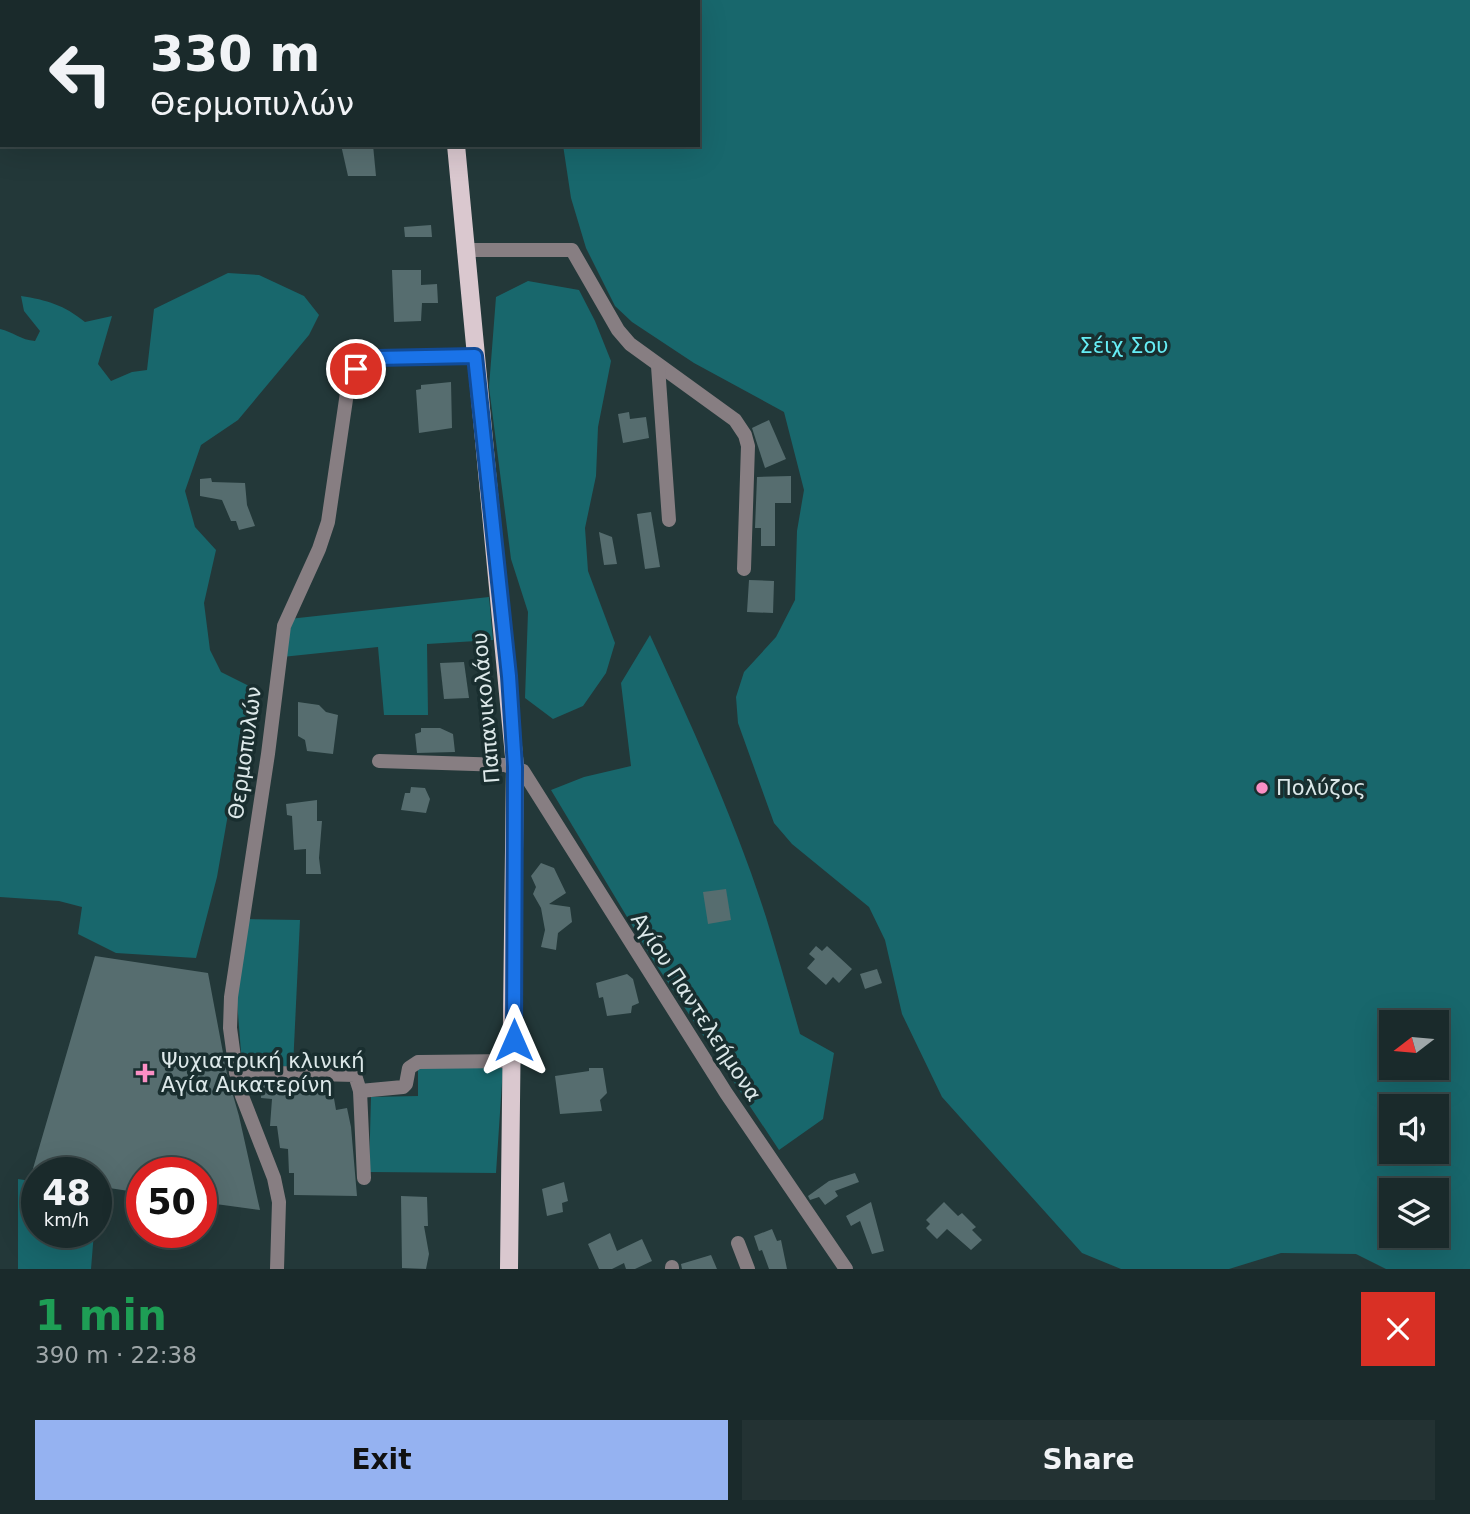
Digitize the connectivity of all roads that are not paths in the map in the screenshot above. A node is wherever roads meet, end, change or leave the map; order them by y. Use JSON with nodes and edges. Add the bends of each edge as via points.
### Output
{"nodes":[{"id":1,"x":456,"y":147,"type":"edge"},
{"id":2,"x":464,"y":250,"type":"junction"},
{"id":3,"x":475,"y":356,"type":"junction"},
{"id":4,"x":658,"y":366,"type":"junction"},
{"id":5,"x":669,"y":520,"type":"dead end"},
{"id":6,"x":744,"y":569,"type":"dead end"},
{"id":7,"x":379,"y":761,"type":"dead end"},
{"id":8,"x":515,"y":767,"type":"junction"},
{"id":9,"x":514,"y":1061,"type":"junction"},
{"id":10,"x":236,"y":1072,"type":"junction"},
{"id":11,"x":360,"y":1091,"type":"junction"},
{"id":12,"x":363,"y":1178,"type":"dead end"},
{"id":13,"x":738,"y":1243,"type":"dead end"},
{"id":14,"x":277,"y":1269,"type":"edge"},
{"id":15,"x":509,"y":1269,"type":"edge"},
{"id":16,"x":748,"y":1269,"type":"edge"},
{"id":17,"x":846,"y":1269,"type":"edge"}],
"edges":[{"from":1,"to":2,"type":"main road","name":"Παπανικολάου"},
{"from":2,"to":3,"type":"main road","name":"Παπανικολάου"},
{"from":2,"to":4,"type":"street","via":[[572,250],[618,330]]},
{"from":3,"to":8,"type":"main road","name":"Παπανικολάου"},
{"from":3,"to":10,"type":"street","name":"Θερμοπυλών","via":[[376,358],[356,369],[349,379],[328,522],[284,626],[231,997]]},
{"from":4,"to":5,"type":"street"},
{"from":4,"to":6,"type":"street","via":[[735,420],[745,435]]},
{"from":7,"to":8,"type":"street"},
{"from":8,"to":9,"type":"main road","name":"Παπανικολάου"},
{"from":8,"to":17,"type":"street","name":"Αγίου Παντελεήμονα","via":[[526,775],[726,1093]]},
{"from":9,"to":11,"type":"street","via":[[418,1062],[409,1068],[403,1087]]},
{"from":9,"to":15,"type":"main road","name":"Παπανικολάου"},
{"from":10,"to":11,"type":"street","via":[[355,1075]]},
{"from":10,"to":14,"type":"street","name":"Θερμοπυλών","via":[[279,1202]]},
{"from":11,"to":12,"type":"street"},
{"from":13,"to":16,"type":"street"}]}
